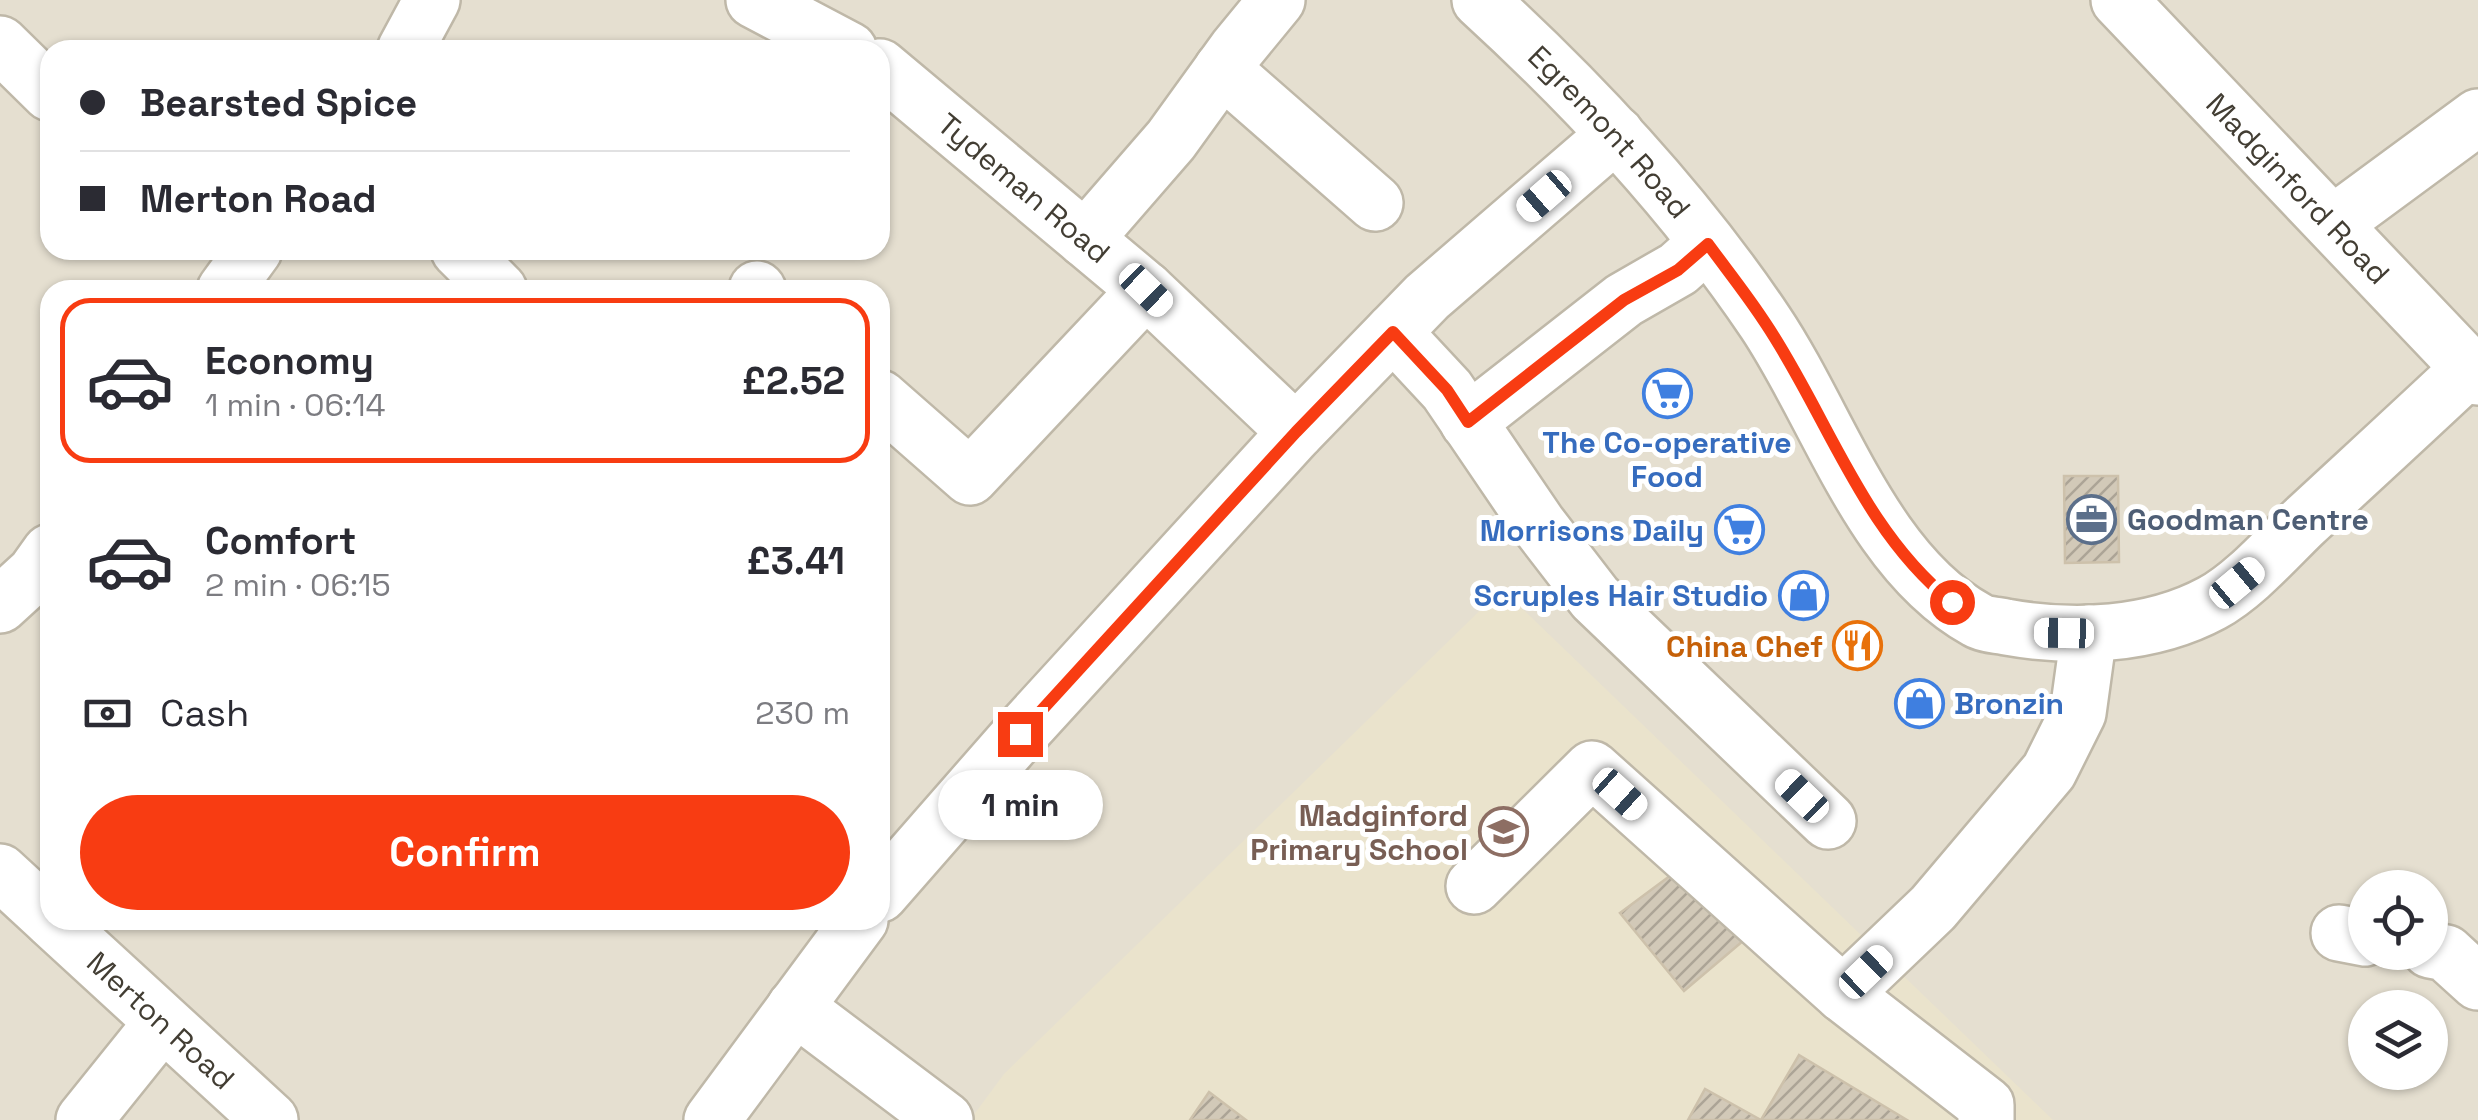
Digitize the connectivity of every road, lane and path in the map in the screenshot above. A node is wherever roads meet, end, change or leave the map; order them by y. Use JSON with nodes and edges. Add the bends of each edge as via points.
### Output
{"nodes":[{"id":1,"x":432,"y":0,"type":"edge"},
{"id":2,"x":1277,"y":0,"type":"edge"},
{"id":3,"x":1480,"y":0,"type":"edge"},
{"id":4,"x":2119,"y":0,"type":"edge"},
{"id":5,"x":761,"y":2,"type":"edge"},
{"id":6,"x":410,"y":40,"type":"edge"},
{"id":7,"x":831,"y":40,"type":"edge"},
{"id":8,"x":0,"y":44,"type":"edge"},
{"id":9,"x":1222,"y":69,"type":"junction"},
{"id":10,"x":890,"y":76,"type":"edge"},
{"id":11,"x":40,"y":84,"type":"edge"},
{"id":12,"x":2478,"y":117,"type":"edge"},
{"id":13,"x":1616,"y":134,"type":"junction"},
{"id":14,"x":1375,"y":204,"type":"dead end"},
{"id":15,"x":2334,"y":222,"type":"junction"},
{"id":16,"x":1086,"y":239,"type":"junction"},
{"id":17,"x":1708,"y":244,"type":"junction"},
{"id":18,"x":469,"y":260,"type":"edge"},
{"id":19,"x":489,"y":280,"type":"edge"},
{"id":20,"x":1146,"y":290,"type":"junction"},
{"id":21,"x":1393,"y":332,"type":"junction"},
{"id":22,"x":2474,"y":373,"type":"edge"},
{"id":23,"x":890,"y":407,"type":"edge"},
{"id":24,"x":1468,"y":422,"type":"junction"},
{"id":25,"x":1296,"y":432,"type":"junction"},
{"id":26,"x":40,"y":566,"type":"edge"},
{"id":27,"x":0,"y":605,"type":"edge"},
{"id":28,"x":2089,"y":634,"type":"junction"},
{"id":29,"x":1828,"y":820,"type":"dead end"},
{"id":30,"x":0,"y":872,"type":"edge"},
{"id":31,"x":890,"y":878,"type":"edge"},
{"id":32,"x":1474,"y":886,"type":"dead end"},
{"id":33,"x":40,"y":909,"type":"edge"},
{"id":34,"x":63,"y":930,"type":"edge"},
{"id":35,"x":846,"y":930,"type":"edge"},
{"id":36,"x":2448,"y":956,"type":"edge"},
{"id":37,"x":2478,"y":982,"type":"edge"},
{"id":38,"x":1843,"y":994,"type":"junction"},
{"id":39,"x":795,"y":1007,"type":"junction"},
{"id":40,"x":162,"y":1022,"type":"junction"},
{"id":41,"x":84,"y":1120,"type":"edge"},
{"id":42,"x":270,"y":1120,"type":"edge"},
{"id":43,"x":712,"y":1120,"type":"edge"},
{"id":44,"x":944,"y":1120,"type":"edge"},
{"id":45,"x":1986,"y":1120,"type":"edge"}],
"edges":[{"from":1,"to":6,"type":"street"},
{"from":2,"to":9,"type":"street"},
{"from":3,"to":13,"type":"street","name":"Egremont Road"},
{"from":4,"to":15,"type":"street","name":"Madginford Road"},
{"from":5,"to":7,"type":"street"},
{"from":8,"to":11,"type":"street"},
{"from":9,"to":14,"type":"street"},
{"from":9,"to":16,"type":"street","via":[[1172,140]]},
{"from":10,"to":16,"type":"street","name":"Tydeman Road"},
{"from":12,"to":15,"type":"street"},
{"from":13,"to":17,"type":"street","name":"Egremont Road"},
{"from":13,"to":21,"type":"street"},
{"from":15,"to":22,"type":"street","name":"Madginford Road"},
{"from":16,"to":20,"type":"street","name":"Tydeman Road"},
{"from":17,"to":24,"type":"street","via":[[1624,300]]},
{"from":17,"to":28,"type":"street","name":"Egremont Road","via":[[1766,324],[1876,520],[1926,581],[1979,622]]},
{"from":18,"to":19,"type":"street"},
{"from":20,"to":23,"type":"street","via":[[970,477]]},
{"from":20,"to":25,"type":"street","name":"Tydeman Road"},
{"from":21,"to":24,"type":"street"},
{"from":21,"to":25,"type":"street"},
{"from":22,"to":28,"type":"street","name":"Egremont Road","via":[[2214,602],[2155,625]]},
{"from":24,"to":29,"type":"street","via":[[1595,598]]},
{"from":25,"to":31,"type":"street"},
{"from":26,"to":27,"type":"street"},
{"from":28,"to":38,"type":"street","via":[[2078,713],[2049,771],[1933,908]]},
{"from":30,"to":33,"type":"street","name":"Merton Road"},
{"from":32,"to":38,"type":"street","via":[[1592,769]]},
{"from":34,"to":40,"type":"street","name":"Merton Road"},
{"from":35,"to":39,"type":"street"},
{"from":36,"to":37,"type":"street"},
{"from":38,"to":45,"type":"street","via":[[1986,1105]]},
{"from":39,"to":43,"type":"street"},
{"from":39,"to":44,"type":"street"},
{"from":40,"to":41,"type":"street"},
{"from":40,"to":42,"type":"street","name":"Merton Road"}]}
